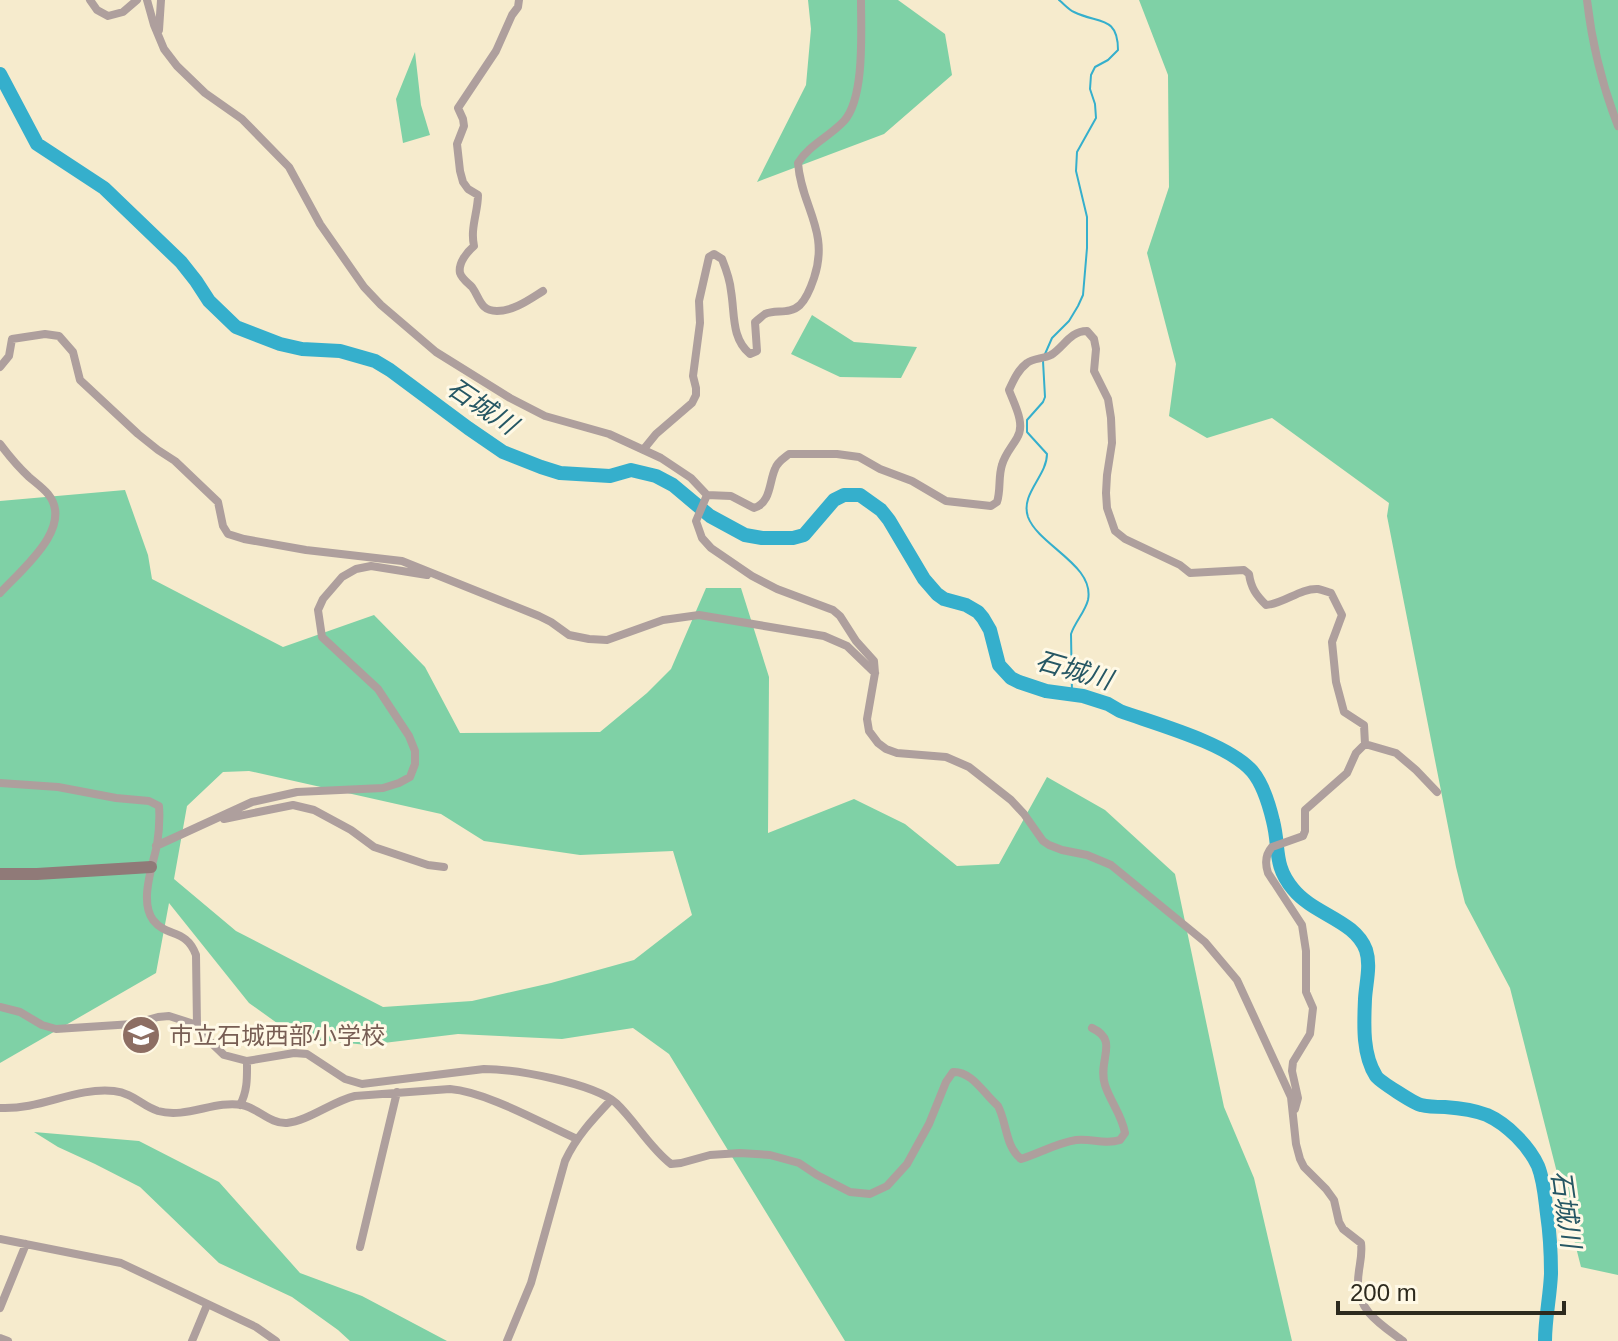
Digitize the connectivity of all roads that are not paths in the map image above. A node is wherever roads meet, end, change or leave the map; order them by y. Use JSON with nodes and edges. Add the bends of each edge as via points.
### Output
{"nodes":[{"id":1,"x":90,"y":0,"type":"edge"},
{"id":2,"x":137,"y":0,"type":"edge"},
{"id":3,"x":147,"y":0,"type":"edge"},
{"id":4,"x":161,"y":0,"type":"edge"},
{"id":5,"x":519,"y":0,"type":"edge"},
{"id":6,"x":861,"y":0,"type":"edge"},
{"id":7,"x":1587,"y":0,"type":"edge"},
{"id":8,"x":158,"y":35,"type":"junction"},
{"id":9,"x":1618,"y":126,"type":"edge"},
{"id":10,"x":543,"y":291,"type":"dead end"},
{"id":11,"x":0,"y":367,"type":"edge"},
{"id":12,"x":0,"y":444,"type":"edge"},
{"id":13,"x":643,"y":450,"type":"junction"},
{"id":14,"x":707,"y":496,"type":"junction"},
{"id":15,"x":442,"y":577,"type":"junction"},
{"id":16,"x":0,"y":593,"type":"edge"},
{"id":17,"x":875,"y":673,"type":"junction"},
{"id":18,"x":1365,"y":744,"type":"junction"},
{"id":19,"x":0,"y":783,"type":"edge"},
{"id":20,"x":1437,"y":792,"type":"dead end"},
{"id":21,"x":212,"y":822,"type":"junction"},
{"id":22,"x":156,"y":846,"type":"junction"},
{"id":23,"x":151,"y":867,"type":"junction"},
{"id":24,"x":444,"y":867,"type":"dead end"},
{"id":25,"x":0,"y":874,"type":"edge"},
{"id":26,"x":0,"y":1007,"type":"edge"},
{"id":27,"x":197,"y":1025,"type":"junction"},
{"id":28,"x":1092,"y":1028,"type":"dead end"},
{"id":29,"x":247,"y":1061,"type":"junction"},
{"id":30,"x":397,"y":1092,"type":"junction"},
{"id":31,"x":611,"y":1100,"type":"junction"},
{"id":32,"x":240,"y":1105,"type":"junction"},
{"id":33,"x":0,"y":1108,"type":"edge"},
{"id":34,"x":1293,"y":1114,"type":"junction"},
{"id":35,"x":577,"y":1139,"type":"junction"},
{"id":36,"x":0,"y":1239,"type":"edge"},
{"id":37,"x":26,"y":1244,"type":"junction"},
{"id":38,"x":360,"y":1247,"type":"dead end"},
{"id":39,"x":207,"y":1305,"type":"junction"},
{"id":40,"x":0,"y":1308,"type":"edge"},
{"id":41,"x":0,"y":1338,"type":"edge"},
{"id":42,"x":8,"y":1341,"type":"edge"},
{"id":43,"x":192,"y":1341,"type":"edge"},
{"id":44,"x":276,"y":1341,"type":"edge"},
{"id":45,"x":507,"y":1341,"type":"edge"},
{"id":46,"x":1403,"y":1341,"type":"edge"}],
"edges":[{"from":1,"to":2,"type":"street","via":[[108,16]]},
{"from":3,"to":8,"type":"street"},
{"from":4,"to":8,"type":"street"},
{"from":5,"to":10,"type":"street","via":[[496,51],[458,108],[464,126],[457,144],[460,171],[468,189],[478,195],[474,246],[459,269],[488,309],[509,309]]},
{"from":6,"to":13,"type":"street","via":[[859,80],[850,112],[798,163],[820,238],[818,265],[805,300],[788,312],[765,314],[755,322],[757,351],[750,354],[736,333],[722,259],[709,257],[699,301],[696,395]]},
{"from":7,"to":9,"type":"street","via":[[1596,60]]},
{"from":8,"to":13,"type":"street","via":[[177,66],[242,119],[289,167],[320,224],[381,305],[436,352],[510,398],[545,416]]},
{"from":11,"to":15,"type":"street","via":[[12,339],[59,336],[73,352],[80,380],[218,502],[228,534],[402,561]]},
{"from":12,"to":16,"type":"street","via":[[49,496],[56,522],[47,541]]},
{"from":13,"to":14,"type":"street","via":[[691,478]]},
{"from":14,"to":17,"type":"street","via":[[696,521],[702,538],[752,576],[833,610],[874,661]]},
{"from":14,"to":18,"type":"street","via":[[731,496],[754,508],[765,499],[775,468],[789,454],[837,454],[859,457],[946,501],[991,506],[999,496],[1004,456],[1020,434],[1009,390],[1017,372],[1030,360],[1055,353],[1072,335],[1087,331],[1094,339],[1094,371],[1111,418],[1106,493],[1115,531],[1190,573],[1244,570],[1266,605],[1317,589],[1331,593],[1342,615],[1332,642],[1336,682],[1344,712],[1364,725]]},
{"from":15,"to":17,"type":"street","via":[[539,616],[569,635],[607,640],[663,620],[699,615],[824,636],[847,646]]},
{"from":15,"to":21,"type":"street","via":[[371,566],[356,569],[342,577],[318,610],[322,637],[378,689],[409,736],[415,751],[410,777],[383,788],[297,792],[252,802]]},
{"from":17,"to":34,"type":"street","via":[[867,719],[878,743],[897,753],[946,757],[969,767],[1011,800],[1043,841],[1111,865],[1205,942],[1237,980],[1284,1080]]},
{"from":18,"to":20,"type":"street","via":[[1396,753]]},
{"from":18,"to":34,"type":"street","via":[[1347,773],[1305,810],[1303,836],[1272,847],[1266,858],[1268,873],[1302,925],[1306,992],[1313,1008],[1310,1034],[1293,1062],[1298,1098]]},
{"from":19,"to":22,"type":"street","via":[[149,801],[159,806]]},
{"from":21,"to":22,"type":"street"},
{"from":21,"to":24,"type":"street","via":[[293,805],[314,810],[374,847]]},
{"from":22,"to":23,"type":"street"},
{"from":23,"to":25,"type":"street"},
{"from":23,"to":27,"type":"street","via":[[147,901],[152,919],[184,937],[196,955]]},
{"from":26,"to":27,"type":"street","via":[[56,1029],[169,1016]]},
{"from":27,"to":29,"type":"street","via":[[224,1055]]},
{"from":28,"to":31,"type":"street","via":[[1108,1044],[1102,1069],[1123,1123],[1120,1140],[1074,1140],[1021,1159],[1011,1149],[998,1106],[966,1073],[953,1072],[907,1164],[887,1186],[870,1194],[850,1192],[799,1163],[770,1155],[710,1155],[671,1164]]},
{"from":29,"to":31,"type":"street","via":[[307,1054],[362,1084],[501,1069],[563,1080]]},
{"from":29,"to":32,"type":"street"},
{"from":30,"to":32,"type":"street","via":[[340,1099],[290,1122],[276,1122]]},
{"from":30,"to":35,"type":"street","via":[[465,1091]]},
{"from":30,"to":38,"type":"street"},
{"from":31,"to":35,"type":"street"},
{"from":32,"to":33,"type":"street","via":[[158,1111],[131,1095],[90,1091],[32,1107]]},
{"from":34,"to":46,"type":"street","via":[[1304,1167],[1334,1200],[1343,1229],[1361,1243],[1360,1302]]},
{"from":35,"to":45,"type":"street","via":[[565,1161],[531,1283]]},
{"from":36,"to":37,"type":"street"},
{"from":37,"to":39,"type":"street","via":[[121,1263]]},
{"from":37,"to":40,"type":"street"},
{"from":39,"to":43,"type":"street"},
{"from":39,"to":44,"type":"street"},
{"from":41,"to":42,"type":"street"}]}
